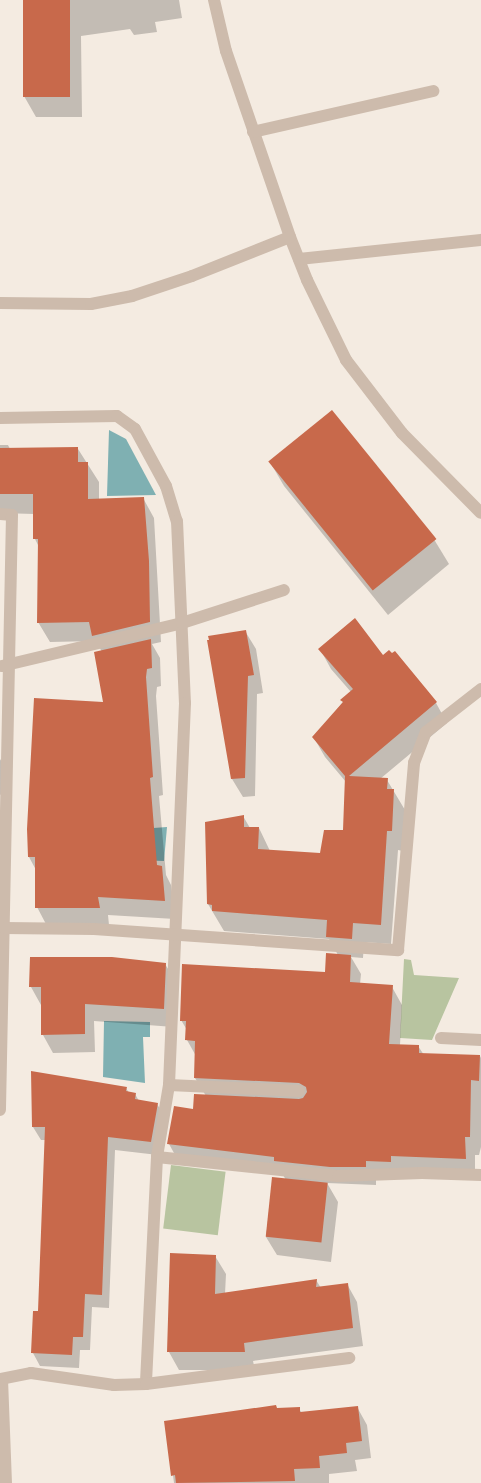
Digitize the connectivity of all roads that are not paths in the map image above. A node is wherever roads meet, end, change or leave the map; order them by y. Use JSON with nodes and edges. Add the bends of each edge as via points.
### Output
{"nodes":[{"id":1,"x":214,"y":0,"type":"edge"},
{"id":2,"x":433,"y":91,"type":"dead end"},
{"id":3,"x":253,"y":132,"type":"junction"},
{"id":4,"x":290,"y":237,"type":"junction"},
{"id":5,"x":481,"y":240,"type":"edge"},
{"id":6,"x":299,"y":259,"type":"junction"},
{"id":7,"x":0,"y":303,"type":"edge"},
{"id":8,"x":0,"y":418,"type":"edge"},
{"id":9,"x":481,"y":513,"type":"edge"},
{"id":10,"x":0,"y":514,"type":"edge"},
{"id":11,"x":284,"y":590,"type":"dead end"},
{"id":12,"x":182,"y":623,"type":"junction"},
{"id":13,"x":4,"y":666,"type":"edge"},
{"id":14,"x":481,"y":689,"type":"edge"},
{"id":15,"x":2,"y":863,"type":"edge"},
{"id":16,"x":4,"y":928,"type":"junction"},
{"id":17,"x":176,"y":935,"type":"junction"},
{"id":18,"x":442,"y":1038,"type":"dead end"},
{"id":19,"x":481,"y":1040,"type":"edge"},
{"id":20,"x":1,"y":1068,"type":"edge"},
{"id":21,"x":169,"y":1086,"type":"junction"},
{"id":22,"x":299,"y":1091,"type":"dead end"},
{"id":23,"x":0,"y":1110,"type":"edge"},
{"id":24,"x":157,"y":1157,"type":"junction"},
{"id":25,"x":481,"y":1175,"type":"edge"},
{"id":26,"x":349,"y":1358,"type":"dead end"},
{"id":27,"x":1,"y":1379,"type":"edge"},
{"id":28,"x":146,"y":1384,"type":"junction"},
{"id":29,"x":6,"y":1483,"type":"edge"}],
"edges":[{"from":1,"to":3,"type":"street","via":[[226,51]]},
{"from":2,"to":3,"type":"street"},
{"from":3,"to":4,"type":"street"},
{"from":4,"to":6,"type":"street"},
{"from":4,"to":7,"type":"street","via":[[132,296],[91,304]]},
{"from":5,"to":6,"type":"street"},
{"from":6,"to":9,"type":"street","via":[[346,360],[402,433]]},
{"from":8,"to":12,"type":"street","via":[[117,416],[135,429],[166,486],[177,521]]},
{"from":10,"to":13,"type":"street","via":[[12,515]]},
{"from":11,"to":12,"type":"street"},
{"from":12,"to":13,"type":"street"},
{"from":12,"to":17,"type":"street","via":[[185,703]]},
{"from":13,"to":15,"type":"street"},
{"from":14,"to":17,"type":"street","via":[[426,732],[414,763],[398,950]]},
{"from":15,"to":16,"type":"street"},
{"from":16,"to":17,"type":"street","via":[[94,928]]},
{"from":16,"to":20,"type":"street"},
{"from":17,"to":21,"type":"street"},
{"from":18,"to":19,"type":"street"},
{"from":20,"to":23,"type":"street"},
{"from":21,"to":22,"type":"street"},
{"from":21,"to":24,"type":"street"},
{"from":24,"to":25,"type":"street","via":[[338,1176]]},
{"from":24,"to":28,"type":"street"},
{"from":26,"to":28,"type":"street"},
{"from":27,"to":28,"type":"street","via":[[31,1373],[114,1385]]},
{"from":27,"to":29,"type":"street"}]}
